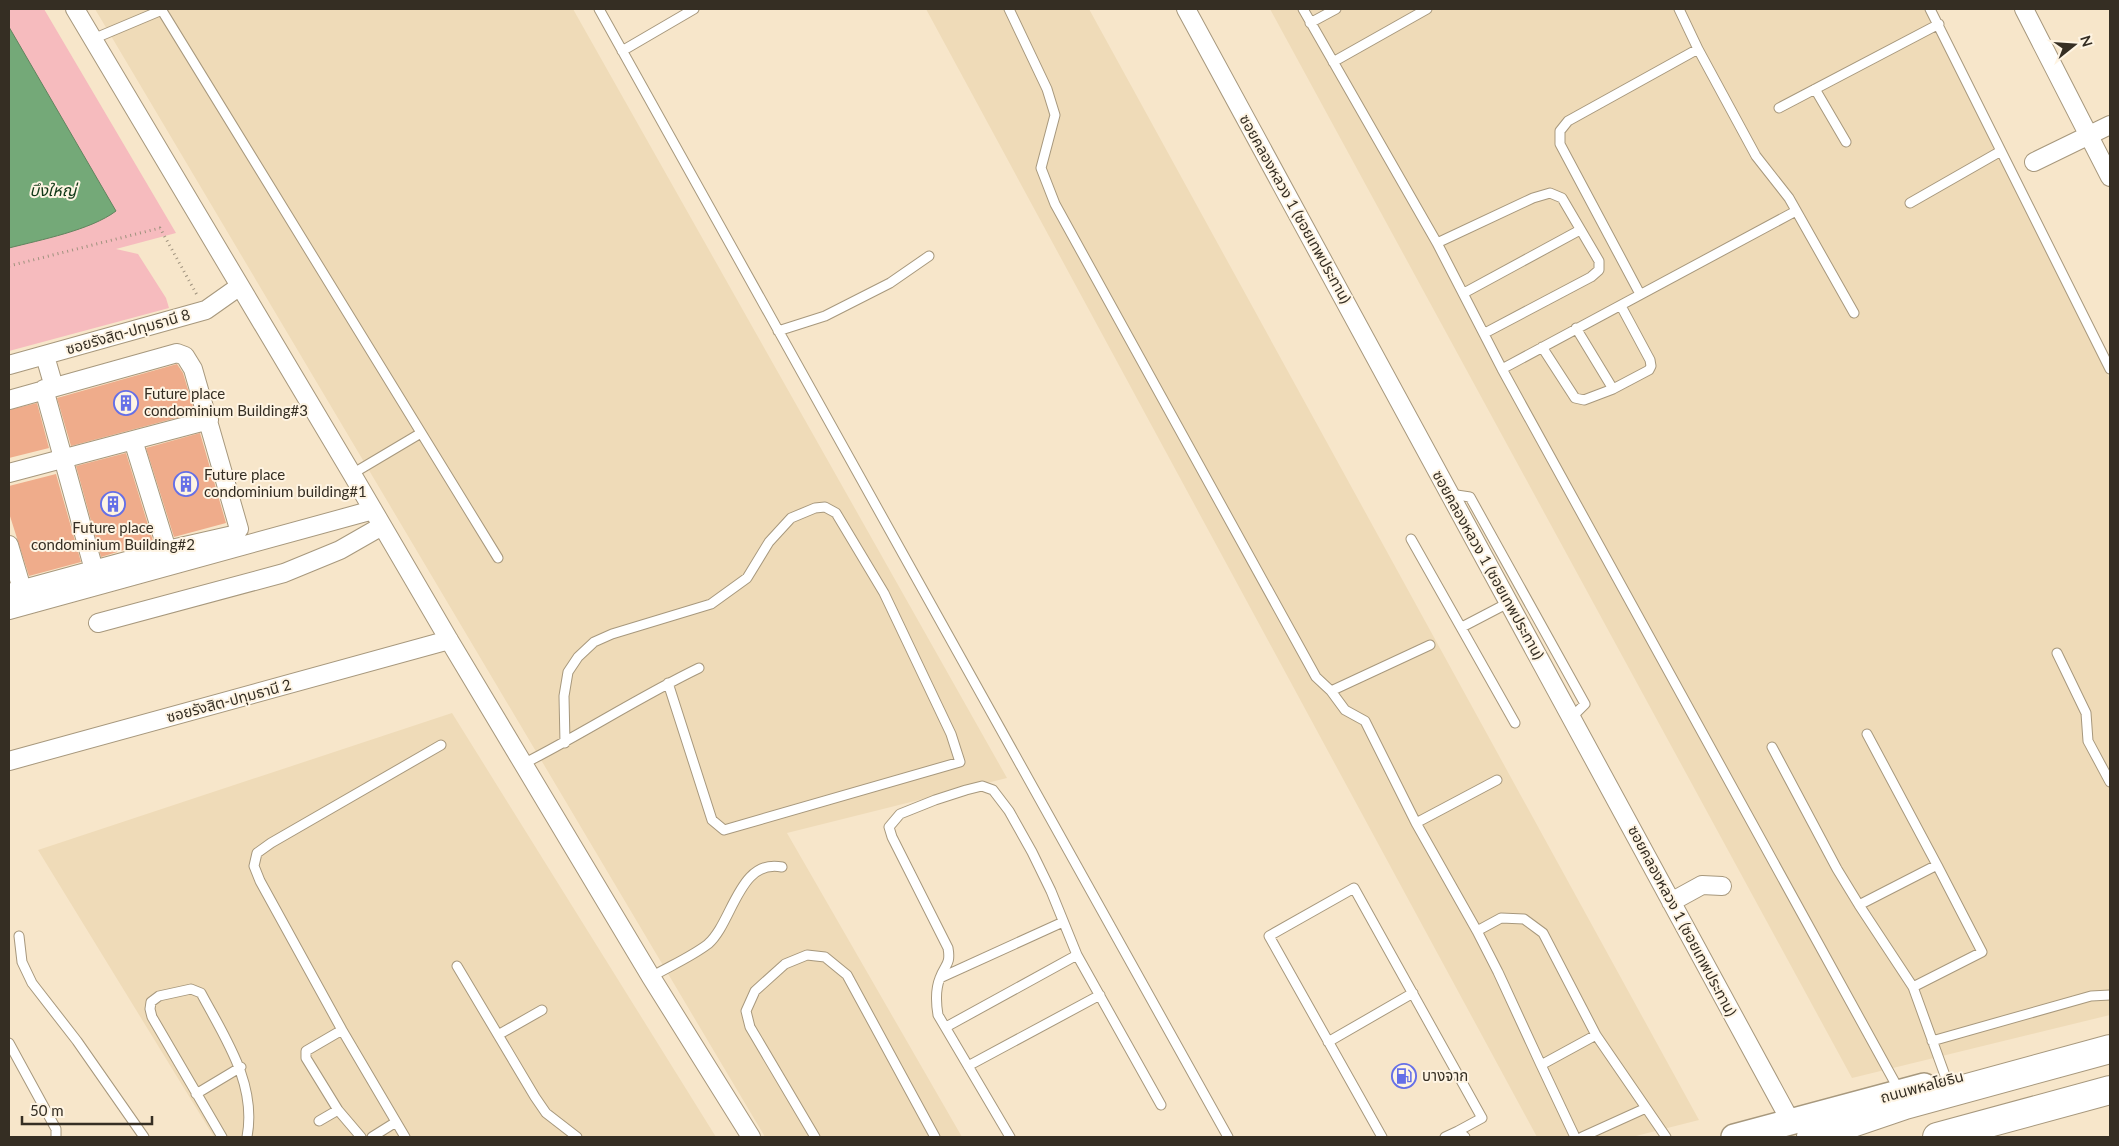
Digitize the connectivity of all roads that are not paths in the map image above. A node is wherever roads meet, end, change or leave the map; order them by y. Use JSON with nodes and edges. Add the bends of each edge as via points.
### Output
{"nodes":[{"id":1,"x":75,"y":9,"type":"edge"},
{"id":2,"x":162,"y":9,"type":"edge"},
{"id":3,"x":599,"y":9,"type":"edge"},
{"id":4,"x":694,"y":9,"type":"edge"},
{"id":5,"x":1008,"y":9,"type":"edge"},
{"id":6,"x":1186,"y":9,"type":"edge"},
{"id":7,"x":1303,"y":9,"type":"edge"},
{"id":8,"x":1336,"y":9,"type":"edge"},
{"id":9,"x":1427,"y":9,"type":"edge"},
{"id":10,"x":1679,"y":9,"type":"edge"},
{"id":11,"x":1930,"y":9,"type":"edge"},
{"id":12,"x":2024,"y":9,"type":"edge"},
{"id":13,"x":1310,"y":23,"type":"junction"},
{"id":14,"x":1939,"y":24,"type":"junction"},
{"id":15,"x":93,"y":39,"type":"junction"},
{"id":16,"x":1698,"y":49,"type":"junction"},
{"id":17,"x":622,"y":51,"type":"junction"},
{"id":18,"x":1332,"y":62,"type":"junction"},
{"id":19,"x":1815,"y":89,"type":"junction"},
{"id":20,"x":1779,"y":108,"type":"dead end"},
{"id":21,"x":2110,"y":125,"type":"edge"},
{"id":22,"x":2088,"y":134,"type":"junction"},
{"id":23,"x":1846,"y":142,"type":"dead end"},
{"id":24,"x":2001,"y":151,"type":"junction"},
{"id":25,"x":2034,"y":162,"type":"dead end"},
{"id":26,"x":2110,"y":177,"type":"edge"},
{"id":27,"x":1910,"y":203,"type":"dead end"},
{"id":28,"x":1796,"y":211,"type":"junction"},
{"id":29,"x":1580,"y":230,"type":"junction"},
{"id":30,"x":1437,"y":243,"type":"junction"},
{"id":31,"x":929,"y":256,"type":"dead end"},
{"id":32,"x":240,"y":286,"type":"junction"},
{"id":33,"x":1464,"y":293,"type":"junction"},
{"id":34,"x":1640,"y":294,"type":"junction"},
{"id":35,"x":1621,"y":306,"type":"junction"},
{"id":36,"x":1854,"y":313,"type":"dead end"},
{"id":37,"x":1576,"y":328,"type":"junction"},
{"id":38,"x":778,"y":331,"type":"junction"},
{"id":39,"x":1485,"y":333,"type":"junction"},
{"id":40,"x":1542,"y":347,"type":"junction"},
{"id":41,"x":44,"y":356,"type":"junction"},
{"id":42,"x":9,"y":365,"type":"edge"},
{"id":43,"x":1502,"y":369,"type":"junction"},
{"id":44,"x":2110,"y":369,"type":"edge"},
{"id":45,"x":49,"y":388,"type":"junction"},
{"id":46,"x":1613,"y":389,"type":"junction"},
{"id":47,"x":9,"y":400,"type":"edge"},
{"id":48,"x":209,"y":420,"type":"junction"},
{"id":49,"x":421,"y":433,"type":"junction"},
{"id":50,"x":133,"y":440,"type":"junction"},
{"id":51,"x":62,"y":458,"type":"junction"},
{"id":52,"x":9,"y":473,"type":"edge"},
{"id":53,"x":352,"y":474,"type":"junction"},
{"id":54,"x":1449,"y":494,"type":"junction"},
{"id":55,"x":373,"y":510,"type":"junction"},
{"id":56,"x":382,"y":526,"type":"junction"},
{"id":57,"x":1411,"y":539,"type":"dead end"},
{"id":58,"x":9,"y":545,"type":"edge"},
{"id":59,"x":167,"y":550,"type":"junction"},
{"id":60,"x":498,"y":558,"type":"dead end"},
{"id":61,"x":94,"y":570,"type":"junction"},
{"id":62,"x":15,"y":592,"type":"edge"},
{"id":63,"x":1508,"y":602,"type":"junction"},
{"id":64,"x":9,"y":610,"type":"edge"},
{"id":65,"x":98,"y":623,"type":"dead end"},
{"id":66,"x":1462,"y":627,"type":"junction"},
{"id":67,"x":449,"y":640,"type":"junction"},
{"id":68,"x":1430,"y":645,"type":"dead end"},
{"id":69,"x":2057,"y":653,"type":"dead end"},
{"id":70,"x":699,"y":668,"type":"dead end"},
{"id":71,"x":668,"y":683,"type":"junction"},
{"id":72,"x":1331,"y":691,"type":"junction"},
{"id":73,"x":1571,"y":718,"type":"junction"},
{"id":74,"x":1515,"y":722,"type":"dead end"},
{"id":75,"x":1867,"y":734,"type":"dead end"},
{"id":76,"x":565,"y":743,"type":"junction"},
{"id":77,"x":441,"y":745,"type":"dead end"},
{"id":78,"x":1772,"y":747,"type":"dead end"},
{"id":79,"x":9,"y":761,"type":"edge"},
{"id":80,"x":525,"y":764,"type":"junction"},
{"id":81,"x":1497,"y":780,"type":"dead end"},
{"id":82,"x":2110,"y":782,"type":"edge"},
{"id":83,"x":1416,"y":823,"type":"junction"},
{"id":84,"x":1937,"y":865,"type":"junction"},
{"id":85,"x":782,"y":867,"type":"dead end"},
{"id":86,"x":1722,"y":886,"type":"dead end"},
{"id":87,"x":1671,"y":902,"type":"junction"},
{"id":88,"x":1859,"y":906,"type":"junction"},
{"id":89,"x":1063,"y":922,"type":"junction"},
{"id":90,"x":1476,"y":931,"type":"junction"},
{"id":91,"x":19,"y":936,"type":"dead end"},
{"id":92,"x":1077,"y":955,"type":"junction"},
{"id":93,"x":457,"y":966,"type":"dead end"},
{"id":94,"x":651,"y":976,"type":"junction"},
{"id":95,"x":940,"y":978,"type":"junction"},
{"id":96,"x":1913,"y":987,"type":"junction"},
{"id":97,"x":1413,"y":993,"type":"junction"},
{"id":98,"x":1100,"y":995,"type":"junction"},
{"id":99,"x":2110,"y":995,"type":"edge"},
{"id":100,"x":542,"y":1010,"type":"dead end"},
{"id":101,"x":946,"y":1027,"type":"junction"},
{"id":102,"x":342,"y":1030,"type":"junction"},
{"id":103,"x":498,"y":1035,"type":"junction"},
{"id":104,"x":1596,"y":1036,"type":"junction"},
{"id":105,"x":2110,"y":1038,"type":"edge"},
{"id":106,"x":1932,"y":1041,"type":"junction"},
{"id":107,"x":1328,"y":1042,"type":"junction"},
{"id":108,"x":9,"y":1043,"type":"edge"},
{"id":109,"x":2110,"y":1050,"type":"edge"},
{"id":110,"x":18,"y":1060,"type":"junction"},
{"id":111,"x":9,"y":1064,"type":"edge"},
{"id":112,"x":1541,"y":1065,"type":"junction"},
{"id":113,"x":968,"y":1066,"type":"junction"},
{"id":114,"x":241,"y":1067,"type":"junction"},
{"id":115,"x":1947,"y":1081,"type":"junction"},
{"id":116,"x":2110,"y":1090,"type":"edge"},
{"id":117,"x":1900,"y":1093,"type":"junction"},
{"id":118,"x":196,"y":1094,"type":"junction"},
{"id":119,"x":1161,"y":1105,"type":"dead end"},
{"id":120,"x":1646,"y":1108,"type":"junction"},
{"id":121,"x":338,"y":1110,"type":"junction"},
{"id":122,"x":319,"y":1121,"type":"dead end"},
{"id":123,"x":396,"y":1122,"type":"junction"},
{"id":124,"x":1801,"y":1129,"type":"edge"},
{"id":125,"x":1461,"y":1134,"type":"edge"},
{"id":126,"x":56,"y":1137,"type":"edge"},
{"id":127,"x":144,"y":1137,"type":"edge"},
{"id":128,"x":222,"y":1137,"type":"edge"},
{"id":129,"x":247,"y":1137,"type":"edge"},
{"id":130,"x":361,"y":1137,"type":"edge"},
{"id":131,"x":372,"y":1137,"type":"edge"},
{"id":132,"x":405,"y":1137,"type":"edge"},
{"id":133,"x":577,"y":1137,"type":"edge"},
{"id":134,"x":751,"y":1137,"type":"edge"},
{"id":135,"x":815,"y":1137,"type":"edge"},
{"id":136,"x":935,"y":1137,"type":"edge"},
{"id":137,"x":1010,"y":1137,"type":"edge"},
{"id":138,"x":1228,"y":1137,"type":"edge"},
{"id":139,"x":1382,"y":1137,"type":"edge"},
{"id":140,"x":1445,"y":1137,"type":"edge"},
{"id":141,"x":1575,"y":1137,"type":"edge"},
{"id":142,"x":1582,"y":1137,"type":"edge"},
{"id":143,"x":1666,"y":1137,"type":"edge"},
{"id":144,"x":1734,"y":1137,"type":"edge"},
{"id":145,"x":1937,"y":1137,"type":"edge"}],
"edges":[{"from":1,"to":15,"type":"street"},
{"from":2,"to":15,"type":"lane"},
{"from":2,"to":49,"type":"lane"},
{"from":3,"to":17,"type":"lane"},
{"from":4,"to":17,"type":"lane"},
{"from":5,"to":72,"type":"lane","via":[[1047,89],[1055,115],[1040,168],[1055,204],[1316,677]]},
{"from":6,"to":54,"type":"street","name":"ซอยคลองหลวง 1 (ซอยเทพประทาน)"},
{"from":7,"to":13,"type":"lane"},
{"from":8,"to":13,"type":"lane"},
{"from":9,"to":18,"type":"lane"},
{"from":10,"to":16,"type":"lane"},
{"from":11,"to":14,"type":"lane"},
{"from":12,"to":22,"type":"street"},
{"from":13,"to":18,"type":"lane"},
{"from":14,"to":19,"type":"lane"},
{"from":14,"to":24,"type":"lane"},
{"from":15,"to":32,"type":"street"},
{"from":16,"to":28,"type":"lane","via":[[1756,156]]},
{"from":16,"to":34,"type":"lane","via":[[1568,121],[1560,130],[1560,144]]},
{"from":17,"to":38,"type":"lane"},
{"from":18,"to":30,"type":"lane"},
{"from":19,"to":20,"type":"lane"},
{"from":19,"to":23,"type":"lane"},
{"from":21,"to":22,"type":"street"},
{"from":22,"to":25,"type":"street"},
{"from":22,"to":26,"type":"street"},
{"from":24,"to":27,"type":"lane"},
{"from":24,"to":44,"type":"lane"},
{"from":28,"to":34,"type":"lane"},
{"from":28,"to":36,"type":"lane"},
{"from":29,"to":30,"type":"lane","via":[[1562,198],[1550,193]]},
{"from":29,"to":33,"type":"lane"},
{"from":29,"to":39,"type":"lane","via":[[1599,261],[1599,270]]},
{"from":30,"to":33,"type":"lane"},
{"from":31,"to":38,"type":"lane","via":[[890,283],[825,316]]},
{"from":32,"to":41,"type":"street","name":"ซอยรังสิต-ปทุมธานี 8","via":[[206,310]]},
{"from":32,"to":53,"type":"street"},
{"from":33,"to":39,"type":"lane"},
{"from":34,"to":35,"type":"lane"},
{"from":35,"to":37,"type":"lane"},
{"from":35,"to":46,"type":"lane","via":[[1651,366]]},
{"from":37,"to":40,"type":"lane"},
{"from":37,"to":46,"type":"lane"},
{"from":38,"to":138,"type":"lane"},
{"from":39,"to":43,"type":"lane"},
{"from":40,"to":43,"type":"lane"},
{"from":40,"to":46,"type":"lane","via":[[1575,398],[1584,400]]},
{"from":41,"to":42,"type":"street","name":"ซอยรังสิต-ปทุมธานี 8"},
{"from":41,"to":45,"type":"street"},
{"from":43,"to":117,"type":"lane"},
{"from":45,"to":47,"type":"street"},
{"from":45,"to":48,"type":"street","via":[[177,353],[185,356],[193,369]]},
{"from":45,"to":51,"type":"street"},
{"from":48,"to":50,"type":"street"},
{"from":48,"to":59,"type":"street","via":[[239,529],[233,534]]},
{"from":49,"to":53,"type":"lane"},
{"from":49,"to":60,"type":"lane"},
{"from":50,"to":51,"type":"street"},
{"from":50,"to":59,"type":"street"},
{"from":51,"to":52,"type":"street"},
{"from":51,"to":61,"type":"street"},
{"from":53,"to":55,"type":"street"},
{"from":54,"to":63,"type":"street","name":"ซอยคลองหลวง 1 (ซอยเทพประทาน)"},
{"from":54,"to":73,"type":"lane","via":[[1470,497],[1585,704]]},
{"from":55,"to":56,"type":"street"},
{"from":55,"to":64,"type":"street"},
{"from":56,"to":65,"type":"street","via":[[340,550],[284,573]]},
{"from":56,"to":67,"type":"street"},
{"from":57,"to":66,"type":"lane"},
{"from":58,"to":62,"type":"street"},
{"from":59,"to":61,"type":"street"},
{"from":61,"to":62,"type":"street"},
{"from":63,"to":66,"type":"lane"},
{"from":63,"to":73,"type":"street","name":"ซอยคลองหลวง 1 (ซอยเทพประทาน)"},
{"from":66,"to":74,"type":"lane"},
{"from":67,"to":79,"type":"street","name":"ซอยรังสิต-ปทุมธานี 2"},
{"from":67,"to":80,"type":"street"},
{"from":68,"to":72,"type":"lane"},
{"from":69,"to":82,"type":"lane","via":[[2086,714],[2088,741]]},
{"from":70,"to":71,"type":"lane"},
{"from":71,"to":76,"type":"lane"},
{"from":71,"to":76,"type":"lane","via":[[712,820],[724,830],[960,762],[951,734],[884,593],[836,513],[825,506],[791,518],[769,542],[747,578],[711,604],[594,642],[568,672],[564,696]]},
{"from":72,"to":83,"type":"lane","via":[[1345,710],[1365,721]]},
{"from":73,"to":87,"type":"street","name":"ซอยคลองหลวง 1 (ซอยเทพประทาน)"},
{"from":75,"to":84,"type":"lane"},
{"from":76,"to":80,"type":"lane"},
{"from":77,"to":102,"type":"lane","via":[[257,853],[254,866],[260,881]]},
{"from":78,"to":88,"type":"lane"},
{"from":80,"to":94,"type":"street"},
{"from":81,"to":83,"type":"lane"},
{"from":83,"to":90,"type":"lane"},
{"from":84,"to":88,"type":"lane"},
{"from":84,"to":96,"type":"lane","via":[[1982,952]]},
{"from":85,"to":94,"type":"lane","via":[[775,865],[753,874],[737,894],[720,931],[708,943]]},
{"from":86,"to":87,"type":"street","via":[[1702,885]]},
{"from":87,"to":124,"type":"street","name":"ซอยคลองหลวง 1 (ซอยเทพประทาน)"},
{"from":88,"to":96,"type":"lane"},
{"from":89,"to":92,"type":"lane"},
{"from":89,"to":95,"type":"lane"},
{"from":89,"to":95,"type":"lane","via":[[1032,852],[993,790],[982,786],[966,790],[900,814],[889,827],[892,836],[948,948],[948,966]]},
{"from":90,"to":104,"type":"lane","via":[[1500,918],[1524,919],[1542,933]]},
{"from":90,"to":112,"type":"lane"},
{"from":91,"to":127,"type":"lane","via":[[22,962],[32,983]]},
{"from":92,"to":98,"type":"lane"},
{"from":92,"to":101,"type":"lane"},
{"from":93,"to":103,"type":"lane"},
{"from":94,"to":134,"type":"street"},
{"from":95,"to":101,"type":"lane","via":[[936,996],[938,1015]]},
{"from":96,"to":106,"type":"lane"},
{"from":97,"to":107,"type":"lane"},
{"from":97,"to":107,"type":"lane","via":[[1354,888],[1268,936]]},
{"from":97,"to":125,"type":"lane","via":[[1482,1118]]},
{"from":98,"to":113,"type":"lane"},
{"from":98,"to":119,"type":"lane"},
{"from":99,"to":106,"type":"lane","via":[[2091,996]]},
{"from":100,"to":103,"type":"lane"},
{"from":101,"to":113,"type":"lane"},
{"from":102,"to":121,"type":"lane","via":[[306,1051],[306,1058]]},
{"from":102,"to":123,"type":"lane"},
{"from":103,"to":133,"type":"lane","via":[[546,1113]]},
{"from":104,"to":112,"type":"lane"},
{"from":104,"to":120,"type":"lane"},
{"from":105,"to":115,"type":"main road","name":"ถนนพหลโยธิน"},
{"from":106,"to":115,"type":"lane"},
{"from":107,"to":139,"type":"lane"},
{"from":108,"to":110,"type":"lane"},
{"from":109,"to":124,"type":"highway"},
{"from":110,"to":111,"type":"lane"},
{"from":110,"to":126,"type":"lane","via":[[56,1129]]},
{"from":112,"to":141,"type":"lane"},
{"from":113,"to":137,"type":"lane"},
{"from":114,"to":118,"type":"lane"},
{"from":114,"to":118,"type":"lane","via":[[201,993],[191,989],[159,996],[151,1002],[152,1016]]},
{"from":114,"to":129,"type":"lane","via":[[249,1109]]},
{"from":115,"to":117,"type":"main road","name":"ถนนพหลโยธิน"},
{"from":116,"to":145,"type":"highway"},
{"from":117,"to":124,"type":"main road","name":"ถนนพหลโยธิน"},
{"from":118,"to":128,"type":"lane"},
{"from":120,"to":142,"type":"lane"},
{"from":120,"to":143,"type":"lane"},
{"from":121,"to":122,"type":"lane"},
{"from":121,"to":130,"type":"lane"},
{"from":123,"to":131,"type":"lane"},
{"from":123,"to":132,"type":"lane"},
{"from":124,"to":144,"type":"main road","name":"ถนนพหลโยธิน"},
{"from":125,"to":140,"type":"lane"},
{"from":135,"to":136,"type":"lane","via":[[750,1027],[746,1011],[755,991],[785,964],[807,955],[825,957],[847,975]]}]}
